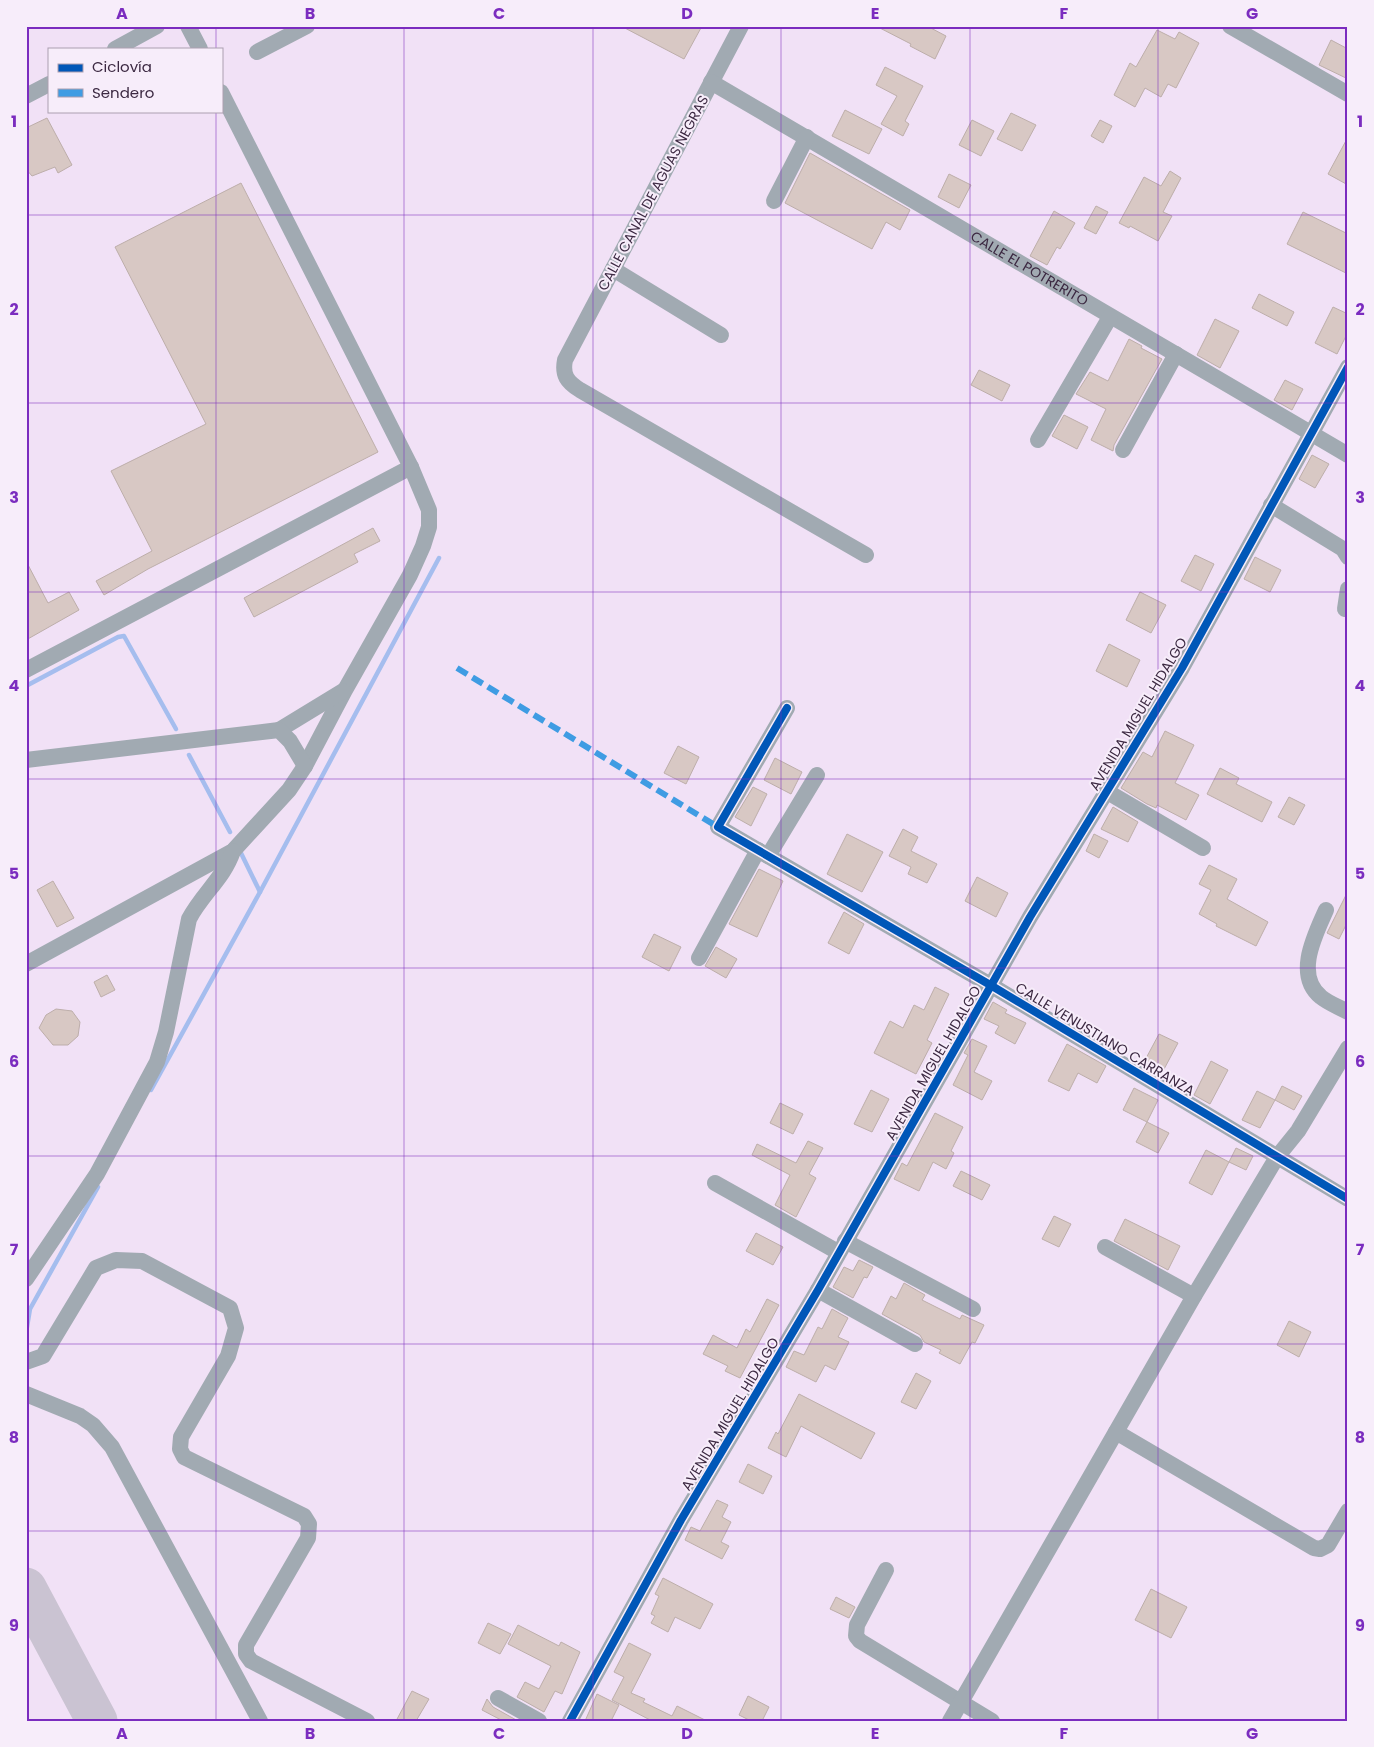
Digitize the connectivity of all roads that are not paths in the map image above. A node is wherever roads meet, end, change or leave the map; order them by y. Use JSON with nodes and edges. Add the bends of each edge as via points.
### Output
{"nodes":[{"id":1,"x":157,"y":26,"type":"edge"},
{"id":2,"x":188,"y":26,"type":"edge"},
{"id":3,"x":308,"y":26,"type":"edge"},
{"id":4,"x":741,"y":26,"type":"edge"},
{"id":5,"x":1230,"y":26,"type":"edge"},
{"id":6,"x":117,"y":48,"type":"edge"},
{"id":7,"x":199,"y":48,"type":"edge"},
{"id":8,"x":256,"y":52,"type":"dead end"},
{"id":9,"x":711,"y":82,"type":"junction"},
{"id":10,"x":48,"y":85,"type":"edge"},
{"id":11,"x":222,"y":94,"type":"edge"},
{"id":12,"x":1348,"y":94,"type":"edge"},
{"id":13,"x":26,"y":96,"type":"edge"},
{"id":14,"x":807,"y":137,"type":"junction"},
{"id":15,"x":774,"y":201,"type":"dead end"},
{"id":16,"x":613,"y":269,"type":"junction"},
{"id":17,"x":1110,"y":317,"type":"junction"},
{"id":18,"x":721,"y":335,"type":"dead end"},
{"id":19,"x":1176,"y":354,"type":"junction"},
{"id":20,"x":1348,"y":367,"type":"edge"},
{"id":21,"x":1310,"y":432,"type":"junction"},
{"id":22,"x":1038,"y":440,"type":"dead end"},
{"id":23,"x":1123,"y":450,"type":"dead end"},
{"id":24,"x":1348,"y":455,"type":"edge"},
{"id":25,"x":412,"y":467,"type":"junction"},
{"id":26,"x":1271,"y":505,"type":"junction"},
{"id":27,"x":866,"y":555,"type":"dead end"},
{"id":28,"x":1348,"y":557,"type":"edge"},
{"id":29,"x":1348,"y":589,"type":"edge"},
{"id":30,"x":1345,"y":609,"type":"dead end"},
{"id":31,"x":26,"y":670,"type":"edge"},
{"id":32,"x":345,"y":690,"type":"junction"},
{"id":33,"x":787,"y":708,"type":"dead end"},
{"id":34,"x":279,"y":730,"type":"junction"},
{"id":35,"x":26,"y":760,"type":"edge"},
{"id":36,"x":305,"y":766,"type":"junction"},
{"id":37,"x":817,"y":775,"type":"dead end"},
{"id":38,"x":1106,"y":791,"type":"junction"},
{"id":39,"x":1203,"y":848,"type":"dead end"},
{"id":40,"x":233,"y":851,"type":"junction"},
{"id":41,"x":763,"y":853,"type":"junction"},
{"id":42,"x":1326,"y":910,"type":"dead end"},
{"id":43,"x":699,"y":958,"type":"dead end"},
{"id":44,"x":26,"y":964,"type":"edge"},
{"id":45,"x":992,"y":986,"type":"junction"},
{"id":46,"x":1348,"y":1012,"type":"edge"},
{"id":47,"x":1348,"y":1048,"type":"edge"},
{"id":48,"x":1277,"y":1156,"type":"junction"},
{"id":49,"x":715,"y":1183,"type":"dead end"},
{"id":50,"x":1348,"y":1199,"type":"edge"},
{"id":51,"x":842,"y":1246,"type":"junction"},
{"id":52,"x":1106,"y":1247,"type":"dead end"},
{"id":53,"x":27,"y":1275,"type":"edge"},
{"id":54,"x":818,"y":1290,"type":"junction"},
{"id":55,"x":1194,"y":1296,"type":"junction"},
{"id":56,"x":973,"y":1309,"type":"dead end"},
{"id":57,"x":915,"y":1344,"type":"dead end"},
{"id":58,"x":26,"y":1362,"type":"edge"},
{"id":59,"x":26,"y":1394,"type":"edge"},
{"id":60,"x":1116,"y":1432,"type":"junction"},
{"id":61,"x":1348,"y":1511,"type":"edge"},
{"id":62,"x":886,"y":1570,"type":"dead end"},
{"id":63,"x":498,"y":1698,"type":"dead end"},
{"id":64,"x":961,"y":1702,"type":"junction"},
{"id":65,"x":260,"y":1721,"type":"edge"},
{"id":66,"x":367,"y":1721,"type":"edge"},
{"id":67,"x":539,"y":1721,"type":"edge"},
{"id":68,"x":570,"y":1721,"type":"edge"},
{"id":69,"x":950,"y":1721,"type":"edge"},
{"id":70,"x":992,"y":1721,"type":"edge"}],
"edges":[{"from":1,"to":6,"type":"street"},
{"from":2,"to":7,"type":"street"},
{"from":3,"to":8,"type":"street"},
{"from":4,"to":9,"type":"street","name":"CALLE CANAL DE AGUAS NEGRAS"},
{"from":5,"to":12,"type":"street"},
{"from":9,"to":14,"type":"street","name":"CALLE EL POTRERITO"},
{"from":9,"to":16,"type":"street","name":"CALLE CANAL DE AGUAS NEGRAS"},
{"from":10,"to":13,"type":"street"},
{"from":11,"to":25,"type":"street"},
{"from":14,"to":15,"type":"street"},
{"from":14,"to":17,"type":"street","name":"CALLE EL POTRERITO"},
{"from":16,"to":18,"type":"street"},
{"from":16,"to":27,"type":"street","name":"CALLE CANAL DE AGUAS NEGRAS","via":[[564,360],[569,383]]},
{"from":17,"to":19,"type":"street","name":"CALLE EL POTRERITO"},
{"from":17,"to":22,"type":"street"},
{"from":19,"to":21,"type":"street","name":"CALLE EL POTRERITO"},
{"from":19,"to":23,"type":"street"},
{"from":20,"to":21,"type":"street","name":"AVENIDA MIGUEL HIDALGO"},
{"from":21,"to":24,"type":"street","name":"CALLE EL POTRERITO"},
{"from":21,"to":26,"type":"street","name":"AVENIDA MIGUEL HIDALGO"},
{"from":25,"to":31,"type":"street"},
{"from":25,"to":32,"type":"street","via":[[429,510],[429,527],[410,575]]},
{"from":26,"to":28,"type":"street","via":[[1343,549]]},
{"from":26,"to":38,"type":"street","name":"AVENIDA MIGUEL HIDALGO","via":[[1182,668]]},
{"from":29,"to":30,"type":"street"},
{"from":32,"to":34,"type":"street"},
{"from":32,"to":36,"type":"street"},
{"from":33,"to":41,"type":"street","name":"CALLE VENUSTIANO CARRANZA","via":[[718,827]]},
{"from":34,"to":35,"type":"street"},
{"from":34,"to":36,"type":"street"},
{"from":36,"to":40,"type":"street","via":[[290,790]]},
{"from":37,"to":41,"type":"street"},
{"from":38,"to":39,"type":"street"},
{"from":38,"to":45,"type":"street","name":"AVENIDA MIGUEL HIDALGO"},
{"from":40,"to":44,"type":"street"},
{"from":40,"to":53,"type":"street","via":[[228,864],[189,919],[157,1062],[97,1174]]},
{"from":41,"to":43,"type":"street"},
{"from":41,"to":45,"type":"street","name":"CALLE VENUSTIANO CARRANZA"},
{"from":42,"to":46,"type":"street","via":[[1312,942],[1307,973],[1314,990],[1321,997]]},
{"from":45,"to":48,"type":"street","name":"CALLE VENUSTIANO CARRANZA"},
{"from":45,"to":51,"type":"street","name":"AVENIDA MIGUEL HIDALGO"},
{"from":47,"to":48,"type":"street","via":[[1298,1130]]},
{"from":48,"to":50,"type":"street","name":"CALLE VENUSTIANO CARRANZA"},
{"from":48,"to":55,"type":"street"},
{"from":49,"to":51,"type":"street"},
{"from":51,"to":54,"type":"street","name":"AVENIDA MIGUEL HIDALGO"},
{"from":51,"to":56,"type":"street"},
{"from":52,"to":55,"type":"street"},
{"from":54,"to":57,"type":"street"},
{"from":54,"to":68,"type":"street","name":"AVENIDA MIGUEL HIDALGO","via":[[681,1520]]},
{"from":55,"to":60,"type":"street"},
{"from":58,"to":66,"type":"street","via":[[43,1356],[96,1268],[116,1260],[142,1261],[230,1308],[236,1328],[228,1356],[181,1437],[180,1449],[184,1457],[304,1516],[309,1524],[308,1538],[246,1645],[246,1654],[251,1661]]},
{"from":59,"to":65,"type":"street","via":[[80,1416],[93,1425],[112,1447]]},
{"from":60,"to":61,"type":"street","via":[[1314,1548],[1328,1546]]},
{"from":60,"to":64,"type":"street"},
{"from":62,"to":64,"type":"street","via":[[857,1626],[856,1636]]},
{"from":63,"to":67,"type":"street"},
{"from":64,"to":69,"type":"street"},
{"from":64,"to":70,"type":"street"}]}
